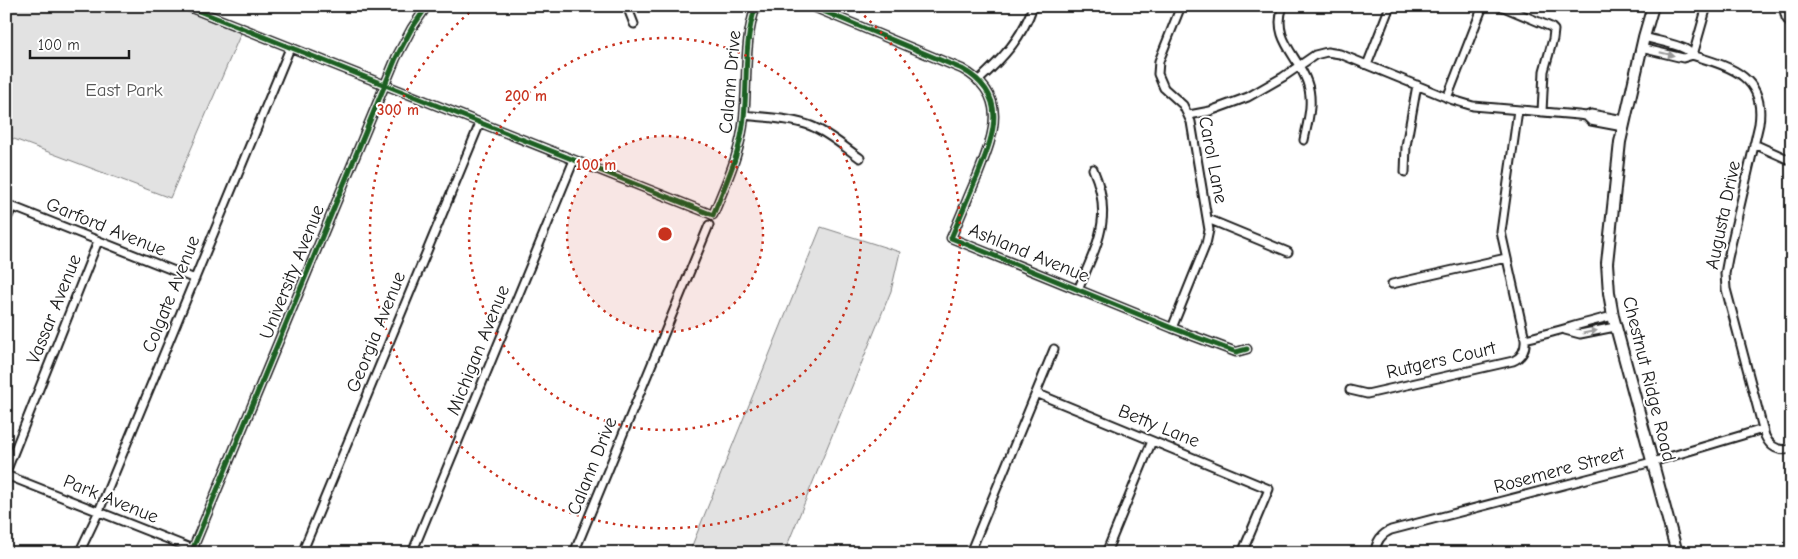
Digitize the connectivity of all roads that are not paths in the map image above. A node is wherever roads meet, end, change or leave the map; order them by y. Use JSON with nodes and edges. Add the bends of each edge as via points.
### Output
{"nodes":[{"id":1,"x":186,"y":6,"type":"edge"},
{"id":2,"x":426,"y":6,"type":"edge"},
{"id":3,"x":627,"y":6,"type":"edge"},
{"id":4,"x":756,"y":6,"type":"edge"},
{"id":5,"x":811,"y":6,"type":"edge"},
{"id":6,"x":1034,"y":6,"type":"edge"},
{"id":7,"x":1181,"y":6,"type":"edge"},
{"id":8,"x":1283,"y":6,"type":"edge"},
{"id":9,"x":1390,"y":6,"type":"edge"},
{"id":10,"x":1483,"y":6,"type":"edge"},
{"id":11,"x":1501,"y":6,"type":"edge"},
{"id":12,"x":1653,"y":6,"type":"edge"},
{"id":13,"x":1708,"y":6,"type":"edge"},
{"id":14,"x":1783,"y":6,"type":"edge"},
{"id":15,"x":198,"y":8,"type":"edge"},
{"id":16,"x":634,"y":24,"type":"dead end"},
{"id":17,"x":1792,"y":26,"type":"edge"},
{"id":18,"x":1644,"y":37,"type":"junction"},
{"id":19,"x":290,"y":48,"type":"junction"},
{"id":20,"x":1641,"y":48,"type":"junction"},
{"id":21,"x":1693,"y":55,"type":"junction"},
{"id":22,"x":1367,"y":65,"type":"junction"},
{"id":23,"x":1299,"y":66,"type":"junction"},
{"id":24,"x":978,"y":81,"type":"junction"},
{"id":25,"x":385,"y":85,"type":"junction"},
{"id":26,"x":1417,"y":85,"type":"junction"},
{"id":27,"x":1447,"y":98,"type":"junction"},
{"id":28,"x":1518,"y":110,"type":"junction"},
{"id":29,"x":1542,"y":112,"type":"junction"},
{"id":30,"x":744,"y":115,"type":"junction"},
{"id":31,"x":1189,"y":115,"type":"junction"},
{"id":32,"x":480,"y":123,"type":"junction"},
{"id":33,"x":1624,"y":124,"type":"junction"},
{"id":34,"x":1304,"y":140,"type":"dead end"},
{"id":35,"x":1754,"y":144,"type":"junction"},
{"id":36,"x":860,"y":158,"type":"dead end"},
{"id":37,"x":574,"y":160,"type":"junction"},
{"id":38,"x":1792,"y":161,"type":"edge"},
{"id":39,"x":1093,"y":169,"type":"dead end"},
{"id":40,"x":1406,"y":172,"type":"dead end"},
{"id":41,"x":9,"y":206,"type":"edge"},
{"id":42,"x":1208,"y":219,"type":"junction"},
{"id":43,"x":6,"y":221,"type":"edge"},
{"id":44,"x":709,"y":225,"type":"dead end"},
{"id":45,"x":98,"y":241,"type":"junction"},
{"id":46,"x":1288,"y":252,"type":"dead end"},
{"id":47,"x":1506,"y":258,"type":"junction"},
{"id":48,"x":194,"y":279,"type":"junction"},
{"id":49,"x":1392,"y":284,"type":"dead end"},
{"id":50,"x":1078,"y":290,"type":"junction"},
{"id":51,"x":1614,"y":322,"type":"junction"},
{"id":52,"x":1172,"y":328,"type":"junction"},
{"id":53,"x":1525,"y":340,"type":"junction"},
{"id":54,"x":1054,"y":349,"type":"dead end"},
{"id":55,"x":1247,"y":349,"type":"dead end"},
{"id":56,"x":1350,"y":390,"type":"dead end"},
{"id":57,"x":1036,"y":393,"type":"junction"},
{"id":58,"x":1763,"y":429,"type":"junction"},
{"id":59,"x":1152,"y":441,"type":"junction"},
{"id":60,"x":1792,"y":449,"type":"edge"},
{"id":61,"x":1652,"y":462,"type":"junction"},
{"id":62,"x":6,"y":473,"type":"edge"},
{"id":63,"x":98,"y":511,"type":"junction"},
{"id":64,"x":192,"y":551,"type":"edge"},
{"id":65,"x":79,"y":553,"type":"edge"},
{"id":66,"x":203,"y":553,"type":"edge"},
{"id":67,"x":302,"y":553,"type":"edge"},
{"id":68,"x":412,"y":553,"type":"edge"},
{"id":69,"x":574,"y":553,"type":"edge"},
{"id":70,"x":970,"y":553,"type":"edge"},
{"id":71,"x":1106,"y":553,"type":"edge"},
{"id":72,"x":1242,"y":553,"type":"edge"},
{"id":73,"x":1375,"y":553,"type":"edge"},
{"id":74,"x":1677,"y":553,"type":"edge"}],
"edges":[{"from":1,"to":15,"type":"street"},
{"from":2,"to":25,"type":"street","name":"University Avenue","via":[[402,45]]},
{"from":3,"to":16,"type":"street"},
{"from":4,"to":30,"type":"street","name":"Calann Drive","via":[[747,40]]},
{"from":5,"to":24,"type":"street","name":"Ashland Avenue","via":[[962,68]]},
{"from":6,"to":24,"type":"street","via":[[1012,46]]},
{"from":7,"to":31,"type":"street","name":"Carol Lane","via":[[1159,61],[1158,74],[1164,88]]},
{"from":8,"to":23,"type":"street","via":[[1280,18],[1282,36]]},
{"from":9,"to":22,"type":"street"},
{"from":10,"to":27,"type":"street"},
{"from":11,"to":29,"type":"street","via":[[1554,30],[1544,71]]},
{"from":12,"to":18,"type":"street","name":"Chestnut Ridge Road"},
{"from":13,"to":21,"type":"street"},
{"from":14,"to":17,"type":"street"},
{"from":15,"to":19,"type":"street"},
{"from":18,"to":20,"type":"street","name":"Chestnut Ridge Road"},
{"from":18,"to":21,"type":"street","name":"Augusta Drive","via":[[1685,49]]},
{"from":19,"to":25,"type":"street"},
{"from":19,"to":48,"type":"street","name":"Colgate Avenue"},
{"from":20,"to":21,"type":"street","one_way":true,"via":[[1683,58]]},
{"from":20,"to":33,"type":"street","name":"Chestnut Ridge Road"},
{"from":21,"to":35,"type":"street","name":"Augusta Drive","via":[[1732,69],[1751,84],[1760,107]]},
{"from":22,"to":23,"type":"street","via":[[1327,52],[1315,55]]},
{"from":22,"to":26,"type":"street"},
{"from":23,"to":31,"type":"street","via":[[1248,97]]},
{"from":23,"to":34,"type":"street","via":[[1310,98]]},
{"from":24,"to":50,"type":"street","name":"Ashland Avenue","via":[[992,104],[993,135],[951,238]]},
{"from":25,"to":32,"type":"street"},
{"from":25,"to":64,"type":"street","name":"University Avenue"},
{"from":26,"to":27,"type":"street"},
{"from":26,"to":40,"type":"street","via":[[1406,146]]},
{"from":27,"to":28,"type":"street","via":[[1473,106]]},
{"from":28,"to":29,"type":"street"},
{"from":28,"to":47,"type":"street","via":[[1502,221]]},
{"from":29,"to":33,"type":"street","via":[[1590,114]]},
{"from":30,"to":36,"type":"street","via":[[811,126]]},
{"from":30,"to":37,"type":"street","name":"Calann Drive","via":[[736,158],[713,215]]},
{"from":31,"to":42,"type":"street","name":"Carol Lane"},
{"from":32,"to":37,"type":"street"},
{"from":32,"to":67,"type":"street","name":"Georgia Avenue"},
{"from":33,"to":51,"type":"street","name":"Chestnut Ridge Road","via":[[1607,263]]},
{"from":35,"to":38,"type":"street"},
{"from":35,"to":58,"type":"street","name":"Augusta Drive","via":[[1725,281]]},
{"from":37,"to":68,"type":"street","name":"Michigan Avenue"},
{"from":39,"to":50,"type":"street","via":[[1101,192],[1103,223]]},
{"from":41,"to":43,"type":"street"},
{"from":41,"to":45,"type":"street","name":"Garford Avenue"},
{"from":42,"to":46,"type":"street"},
{"from":42,"to":52,"type":"street","name":"Carol Lane","via":[[1206,244]]},
{"from":44,"to":69,"type":"street","name":"Calann Drive"},
{"from":45,"to":48,"type":"street","name":"Garford Avenue"},
{"from":45,"to":62,"type":"street","name":"Vassar Avenue"},
{"from":47,"to":49,"type":"street"},
{"from":47,"to":53,"type":"street"},
{"from":48,"to":63,"type":"street","name":"Colgate Avenue"},
{"from":50,"to":52,"type":"street","name":"Ashland Avenue"},
{"from":51,"to":53,"type":"street","via":[[1572,326]]},
{"from":51,"to":61,"type":"street","name":"Chestnut Ridge Road"},
{"from":52,"to":55,"type":"street","name":"Ashland Avenue","via":[[1236,352]]},
{"from":53,"to":56,"type":"street","name":"Rutgers Court","via":[[1524,350],[1512,361],[1367,394]]},
{"from":54,"to":57,"type":"street"},
{"from":57,"to":59,"type":"street","name":"Betty Lane"},
{"from":57,"to":70,"type":"street"},
{"from":58,"to":60,"type":"street","name":"Augusta Drive","via":[[1771,445],[1782,450]]},
{"from":58,"to":61,"type":"street","name":"Rosemere Street"},
{"from":59,"to":71,"type":"street"},
{"from":59,"to":72,"type":"street","name":"Betty Lane","via":[[1269,489]]},
{"from":61,"to":73,"type":"street","name":"Rosemere Street","via":[[1391,530],[1379,539]]},
{"from":61,"to":74,"type":"street","name":"Chestnut Ridge Road"},
{"from":62,"to":63,"type":"street","name":"Park Avenue"},
{"from":63,"to":64,"type":"street","name":"Park Avenue"},
{"from":63,"to":65,"type":"street","name":"Colgate Avenue"},
{"from":64,"to":66,"type":"street","name":"Park Avenue"}]}
